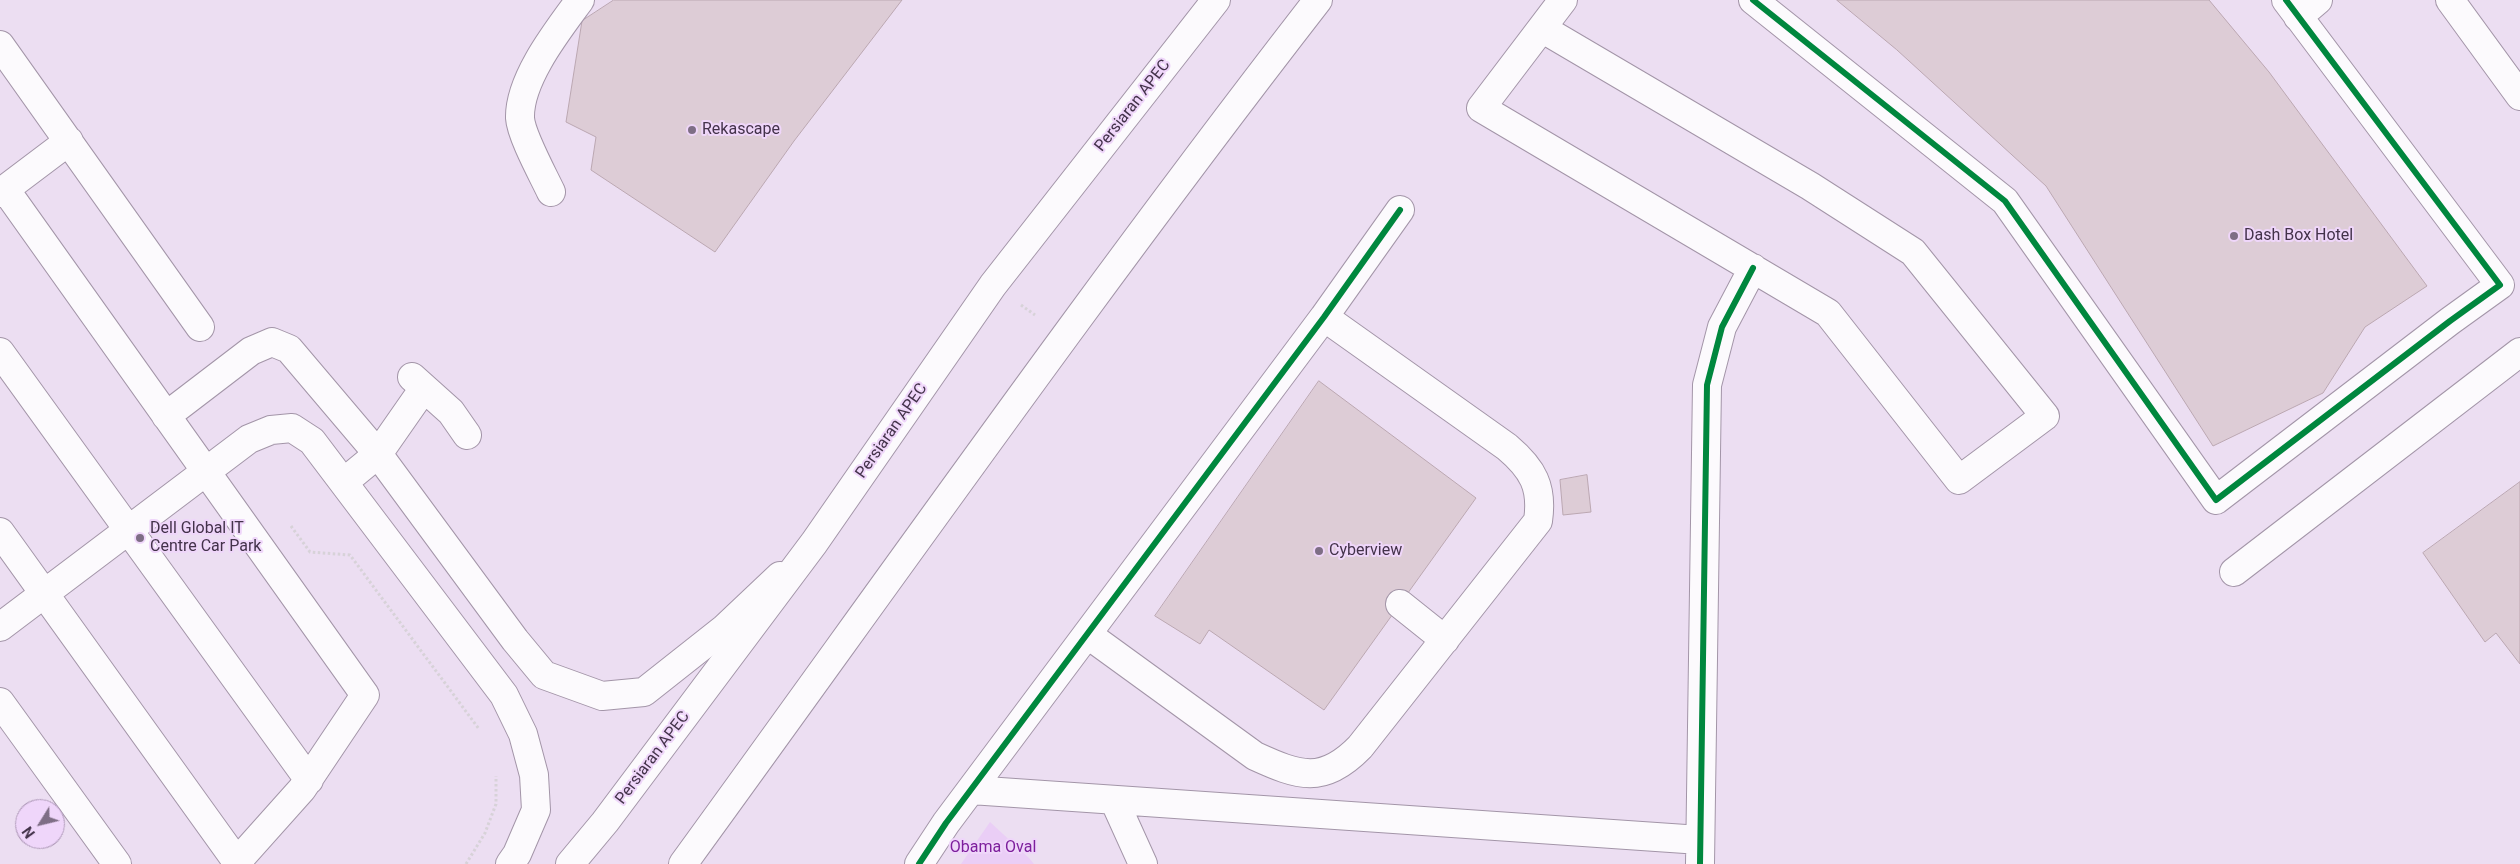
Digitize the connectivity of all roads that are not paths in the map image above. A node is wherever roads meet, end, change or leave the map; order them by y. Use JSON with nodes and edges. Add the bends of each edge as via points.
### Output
{"nodes":[{"id":1,"x":580,"y":0,"type":"edge"},
{"id":2,"x":1216,"y":0,"type":"edge"},
{"id":3,"x":1318,"y":0,"type":"edge"},
{"id":4,"x":1562,"y":0,"type":"edge"},
{"id":5,"x":1753,"y":0,"type":"edge"},
{"id":6,"x":2450,"y":0,"type":"edge"},
{"id":7,"x":2301,"y":5,"type":"edge"},
{"id":8,"x":1543,"y":29,"type":"junction"},
{"id":9,"x":0,"y":45,"type":"edge"},
{"id":10,"x":2520,"y":96,"type":"edge"},
{"id":11,"x":69,"y":141,"type":"junction"},
{"id":12,"x":2,"y":191,"type":"edge"},
{"id":13,"x":552,"y":192,"type":"dead end"},
{"id":14,"x":1400,"y":210,"type":"dead end"},
{"id":15,"x":1753,"y":268,"type":"junction"},
{"id":16,"x":1324,"y":317,"type":"junction"},
{"id":17,"x":200,"y":327,"type":"dead end"},
{"id":18,"x":0,"y":352,"type":"edge"},
{"id":19,"x":2520,"y":352,"type":"edge"},
{"id":20,"x":166,"y":416,"type":"junction"},
{"id":21,"x":467,"y":435,"type":"dead end"},
{"id":22,"x":378,"y":454,"type":"junction"},
{"id":23,"x":205,"y":470,"type":"junction"},
{"id":24,"x":344,"y":482,"type":"junction"},
{"id":25,"x":128,"y":529,"type":"junction"},
{"id":26,"x":0,"y":532,"type":"edge"},
{"id":27,"x":814,"y":543,"type":"junction"},
{"id":28,"x":2234,"y":572,"type":"dead end"},
{"id":29,"x":44,"y":593,"type":"junction"},
{"id":30,"x":1400,"y":604,"type":"dead end"},
{"id":31,"x":0,"y":626,"type":"edge"},
{"id":32,"x":1087,"y":634,"type":"junction"},
{"id":33,"x":1445,"y":640,"type":"junction"},
{"id":34,"x":0,"y":702,"type":"edge"},
{"id":35,"x":308,"y":780,"type":"junction"},
{"id":36,"x":971,"y":790,"type":"junction"},
{"id":37,"x":1114,"y":800,"type":"junction"},
{"id":38,"x":1700,"y":852,"type":"edge"},
{"id":39,"x":236,"y":863,"type":"edge"},
{"id":40,"x":117,"y":864,"type":"edge"},
{"id":41,"x":510,"y":864,"type":"edge"},
{"id":42,"x":570,"y":864,"type":"edge"},
{"id":43,"x":683,"y":864,"type":"edge"},
{"id":44,"x":919,"y":864,"type":"edge"},
{"id":45,"x":1143,"y":864,"type":"edge"}],
"edges":[{"from":1,"to":13,"type":"street","via":[[527,81],[520,118],[534,157]]},
{"from":2,"to":27,"type":"street","name":"Persiaran APEC","via":[[993,285]]},
{"from":3,"to":43,"type":"street","via":[[1078,321]]},
{"from":4,"to":8,"type":"street"},
{"from":5,"to":7,"type":"street","via":[[2005,201],[2216,500],[2500,286]]},
{"from":6,"to":10,"type":"street"},
{"from":8,"to":15,"type":"street","via":[[1481,108]]},
{"from":8,"to":15,"type":"street","via":[[1810,186],[1913,252],[2044,416],[1959,480],[1828,313]]},
{"from":9,"to":11,"type":"street"},
{"from":11,"to":12,"type":"street"},
{"from":11,"to":17,"type":"street"},
{"from":12,"to":20,"type":"street"},
{"from":14,"to":16,"type":"street"},
{"from":15,"to":38,"type":"street","via":[[1722,327],[1707,385]]},
{"from":16,"to":32,"type":"street"},
{"from":16,"to":33,"type":"street","via":[[1507,447],[1525,462],[1535,482],[1541,502],[1538,522]]},
{"from":18,"to":25,"type":"street"},
{"from":19,"to":28,"type":"street"},
{"from":20,"to":22,"type":"street","via":[[251,351],[272,342],[289,349]]},
{"from":20,"to":23,"type":"street"},
{"from":21,"to":22,"type":"street","via":[[451,412],[418,383]]},
{"from":22,"to":24,"type":"street"},
{"from":22,"to":27,"type":"street","via":[[544,675],[602,696],[644,692],[726,628]]},
{"from":23,"to":24,"type":"street","via":[[249,439],[271,430],[292,428],[312,441]]},
{"from":23,"to":25,"type":"street"},
{"from":23,"to":35,"type":"street","via":[[365,694]]},
{"from":24,"to":41,"type":"street","via":[[504,695],[524,734],[534,775],[536,810]]},
{"from":25,"to":29,"type":"street"},
{"from":25,"to":35,"type":"street"},
{"from":26,"to":29,"type":"street"},
{"from":27,"to":42,"type":"street","name":"Persiaran APEC"},
{"from":29,"to":31,"type":"street"},
{"from":29,"to":39,"type":"street"},
{"from":30,"to":33,"type":"street"},
{"from":32,"to":33,"type":"street","via":[[1255,756],[1280,768],[1308,775],[1328,771],[1346,762]]},
{"from":32,"to":36,"type":"street"},
{"from":34,"to":40,"type":"street"},
{"from":35,"to":39,"type":"street"},
{"from":36,"to":37,"type":"street"},
{"from":36,"to":44,"type":"street"},
{"from":37,"to":38,"type":"street"},
{"from":37,"to":45,"type":"street"}]}
